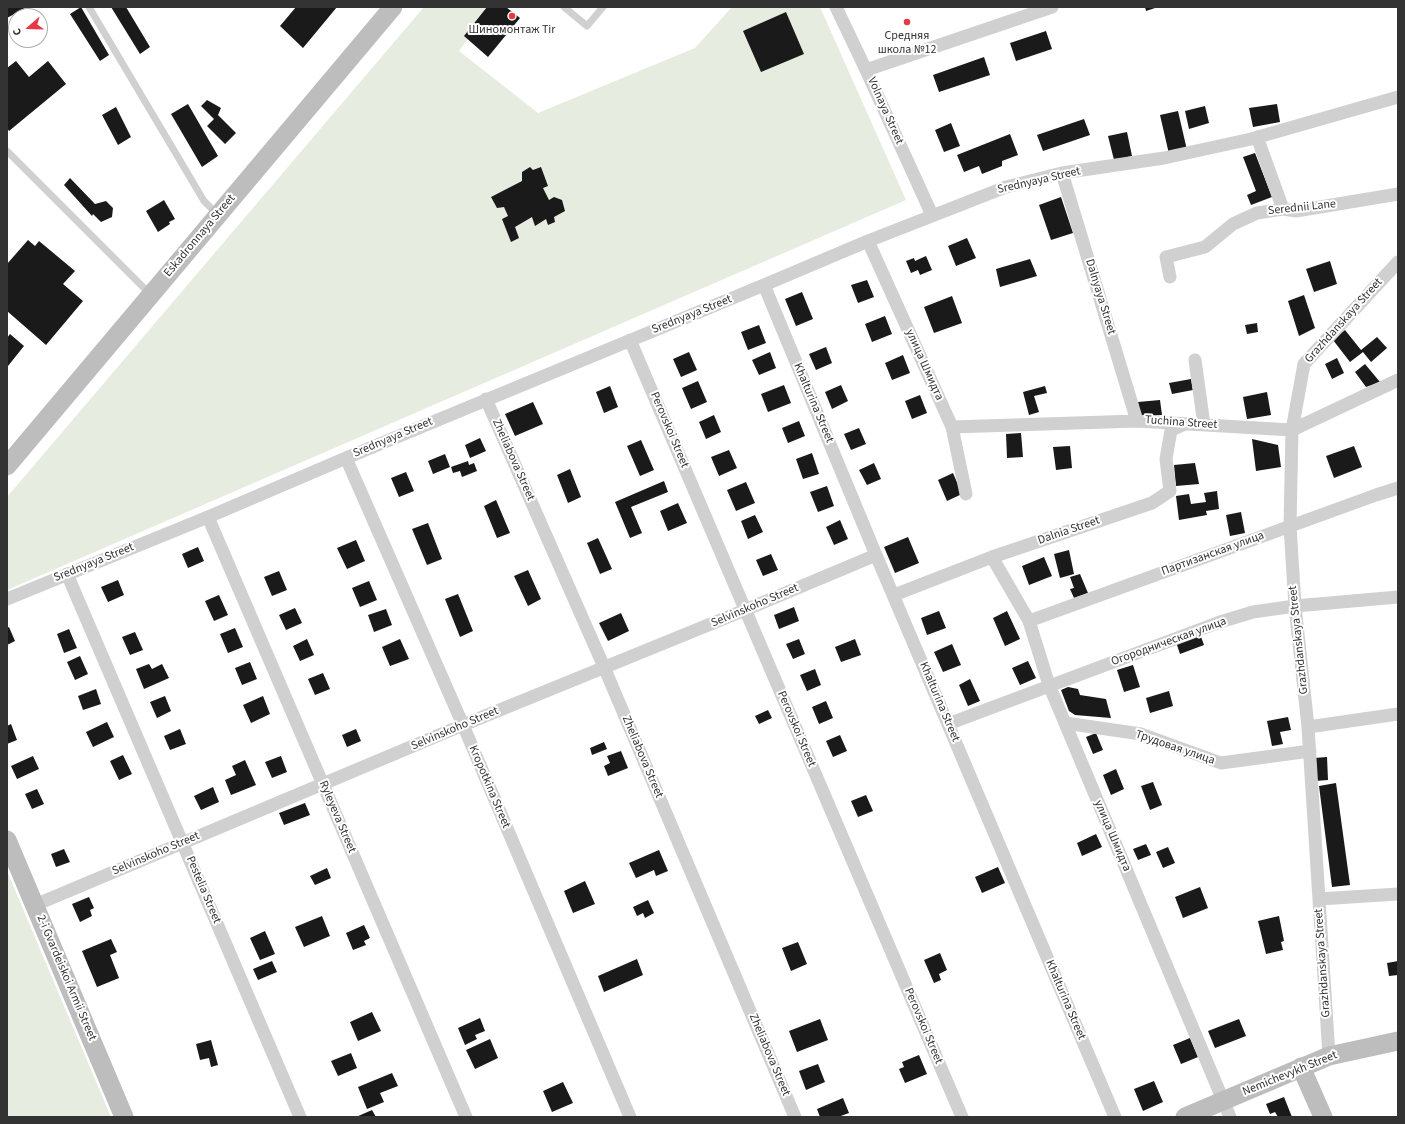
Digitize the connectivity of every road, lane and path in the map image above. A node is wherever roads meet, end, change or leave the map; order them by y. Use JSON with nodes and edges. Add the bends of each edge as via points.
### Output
{"nodes":[{"id":1,"x":89,"y":7,"type":"edge"},
{"id":2,"x":393,"y":7,"type":"edge"},
{"id":3,"x":564,"y":7,"type":"edge"},
{"id":4,"x":603,"y":7,"type":"edge"},
{"id":5,"x":836,"y":7,"type":"edge"},
{"id":6,"x":1052,"y":7,"type":"edge"},
{"id":7,"x":866,"y":70,"type":"junction"},
{"id":8,"x":1398,"y":97,"type":"edge"},
{"id":9,"x":1257,"y":137,"type":"junction"},
{"id":10,"x":7,"y":151,"type":"edge"},
{"id":11,"x":1062,"y":173,"type":"junction"},
{"id":12,"x":920,"y":189,"type":"junction"},
{"id":13,"x":1398,"y":194,"type":"edge"},
{"id":14,"x":949,"y":208,"type":"junction"},
{"id":15,"x":1283,"y":209,"type":"junction"},
{"id":16,"x":217,"y":215,"type":"junction"},
{"id":17,"x":932,"y":215,"type":"junction"},
{"id":18,"x":910,"y":224,"type":"junction"},
{"id":19,"x":868,"y":241,"type":"junction"},
{"id":20,"x":1398,"y":262,"type":"edge"},
{"id":21,"x":1170,"y":277,"type":"dead end"},
{"id":22,"x":764,"y":285,"type":"junction"},
{"id":23,"x":152,"y":295,"type":"junction"},
{"id":24,"x":630,"y":340,"type":"junction"},
{"id":25,"x":1195,"y":360,"type":"dead end"},
{"id":26,"x":1398,"y":380,"type":"edge"},
{"id":27,"x":486,"y":399,"type":"junction"},
{"id":28,"x":1137,"y":421,"type":"junction"},
{"id":29,"x":1185,"y":424,"type":"junction"},
{"id":30,"x":1204,"y":425,"type":"junction"},
{"id":31,"x":952,"y":427,"type":"junction"},
{"id":32,"x":1292,"y":430,"type":"junction"},
{"id":33,"x":346,"y":458,"type":"junction"},
{"id":34,"x":7,"y":466,"type":"edge"},
{"id":35,"x":1398,"y":488,"type":"edge"},
{"id":36,"x":966,"y":494,"type":"dead end"},
{"id":37,"x":208,"y":517,"type":"junction"},
{"id":38,"x":1290,"y":526,"type":"junction"},
{"id":39,"x":876,"y":555,"type":"junction"},
{"id":40,"x":992,"y":557,"type":"junction"},
{"id":41,"x":67,"y":574,"type":"junction"},
{"id":42,"x":894,"y":595,"type":"junction"},
{"id":43,"x":1398,"y":597,"type":"edge"},
{"id":44,"x":7,"y":599,"type":"edge"},
{"id":45,"x":1295,"y":606,"type":"junction"},
{"id":46,"x":745,"y":610,"type":"junction"},
{"id":47,"x":1029,"y":621,"type":"junction"},
{"id":48,"x":604,"y":667,"type":"junction"},
{"id":49,"x":1049,"y":685,"type":"junction"},
{"id":50,"x":1398,"y":714,"type":"edge"},
{"id":51,"x":1065,"y":723,"type":"junction"},
{"id":52,"x":948,"y":724,"type":"junction"},
{"id":53,"x":463,"y":725,"type":"junction"},
{"id":54,"x":1308,"y":727,"type":"junction"},
{"id":55,"x":1310,"y":751,"type":"junction"},
{"id":56,"x":323,"y":784,"type":"junction"},
{"id":57,"x":7,"y":840,"type":"edge"},
{"id":58,"x":183,"y":843,"type":"junction"},
{"id":59,"x":1398,"y":894,"type":"edge"},
{"id":60,"x":1319,"y":899,"type":"junction"},
{"id":61,"x":35,"y":905,"type":"junction"},
{"id":62,"x":1398,"y":1041,"type":"edge"},
{"id":63,"x":1330,"y":1056,"type":"junction"},
{"id":64,"x":1301,"y":1067,"type":"junction"},
{"id":65,"x":1227,"y":1109,"type":"edge"},
{"id":66,"x":124,"y":1117,"type":"edge"},
{"id":67,"x":300,"y":1117,"type":"edge"},
{"id":68,"x":466,"y":1117,"type":"edge"},
{"id":69,"x":630,"y":1117,"type":"edge"},
{"id":70,"x":795,"y":1117,"type":"edge"},
{"id":71,"x":962,"y":1117,"type":"edge"},
{"id":72,"x":1115,"y":1117,"type":"edge"},
{"id":73,"x":1185,"y":1117,"type":"edge"},
{"id":74,"x":1323,"y":1117,"type":"edge"}],
"edges":[{"from":1,"to":16,"type":"lane","via":[[204,201]]},
{"from":2,"to":16,"type":"main road","name":"Eskadronnaya Street"},
{"from":3,"to":4,"type":"lane","via":[[587,26]]},
{"from":5,"to":7,"type":"street","name":"Volnaya Street"},
{"from":6,"to":7,"type":"street"},
{"from":7,"to":12,"type":"street","name":"Volnaya Street"},
{"from":8,"to":9,"type":"street","name":"Srednyaya Street"},
{"from":9,"to":11,"type":"street","name":"Srednyaya Street","via":[[1164,158]]},
{"from":9,"to":15,"type":"street"},
{"from":10,"to":23,"type":"lane"},
{"from":11,"to":14,"type":"street","name":"Srednyaya Street","via":[[1006,187]]},
{"from":11,"to":28,"type":"street","name":"Dalnyaya Street"},
{"from":12,"to":14,"type":"street","via":[[935,203]]},
{"from":12,"to":17,"type":"street","name":"Volnaya Street"},
{"from":12,"to":18,"type":"street","via":[[920,209]]},
{"from":13,"to":15,"type":"street","name":"Serednii Lane","via":[[1296,211]]},
{"from":14,"to":17,"type":"street","name":"Srednyaya Street"},
{"from":15,"to":21,"type":"street","name":"Serednii Lane","via":[[1257,214],[1233,224],[1205,246],[1166,257]]},
{"from":16,"to":23,"type":"main road","name":"Eskadronnaya Street"},
{"from":17,"to":18,"type":"street","name":"Srednyaya Street"},
{"from":18,"to":19,"type":"street","name":"Srednyaya Street"},
{"from":19,"to":22,"type":"street","name":"Srednyaya Street"},
{"from":19,"to":31,"type":"street","name":"улица Шмидта"},
{"from":20,"to":32,"type":"street","name":"Grazhdanskaya Street","via":[[1304,364]]},
{"from":22,"to":24,"type":"street","name":"Srednyaya Street"},
{"from":22,"to":39,"type":"street","name":"Khalturina Street"},
{"from":23,"to":34,"type":"main road","name":"Eskadronnaya Street"},
{"from":24,"to":27,"type":"street","name":"Srednyaya Street"},
{"from":24,"to":46,"type":"street","name":"Perovskoi Street"},
{"from":25,"to":30,"type":"street"},
{"from":26,"to":32,"type":"street","name":"Tuchina Street"},
{"from":27,"to":33,"type":"street","name":"Srednyaya Street"},
{"from":27,"to":48,"type":"street","name":"Zheliabova Street"},
{"from":28,"to":29,"type":"street","name":"Tuchina Street"},
{"from":28,"to":31,"type":"street","name":"Tuchina Street"},
{"from":29,"to":30,"type":"street","name":"Tuchina Street"},
{"from":29,"to":40,"type":"street","name":"Dalnia Street","via":[[1170,430],[1166,459],[1170,491],[1152,503]]},
{"from":30,"to":32,"type":"street","name":"Tuchina Street"},
{"from":31,"to":36,"type":"street","name":"улица Шмидта"},
{"from":32,"to":38,"type":"street","name":"Grazhdanskaya Street"},
{"from":33,"to":37,"type":"street","name":"Srednyaya Street"},
{"from":33,"to":53,"type":"street","name":"Kropotkina Street"},
{"from":35,"to":38,"type":"street","name":"Партизанская улица"},
{"from":37,"to":41,"type":"street","name":"Srednyaya Street"},
{"from":37,"to":56,"type":"street","name":"Ryleyeva Street"},
{"from":38,"to":45,"type":"street","name":"Grazhdanskaya Street"},
{"from":38,"to":47,"type":"street","name":"Партизанская улица"},
{"from":39,"to":42,"type":"street","name":"Khalturina Street"},
{"from":39,"to":46,"type":"street","name":"Selvinskoho Street"},
{"from":40,"to":42,"type":"street","name":"Dalnia Street"},
{"from":40,"to":47,"type":"street","name":"улица Шмидта"},
{"from":41,"to":44,"type":"street","name":"Srednyaya Street"},
{"from":41,"to":58,"type":"street","name":"Pestelia Street"},
{"from":42,"to":52,"type":"street","name":"Khalturina Street"},
{"from":43,"to":45,"type":"street","name":"Огородническая улица"},
{"from":45,"to":49,"type":"street","name":"Огородническая улица","via":[[1253,612],[1220,622]]},
{"from":45,"to":54,"type":"street","name":"Grazhdanskaya Street"},
{"from":46,"to":48,"type":"street","name":"Selvinskoho Street"},
{"from":46,"to":71,"type":"street","name":"Perovskoi Street"},
{"from":47,"to":49,"type":"street","name":"улица Шмидта"},
{"from":48,"to":53,"type":"street","name":"Selvinskoho Street"},
{"from":48,"to":70,"type":"street","name":"Zheliabova Street"},
{"from":49,"to":51,"type":"street","name":"улица Шмидта"},
{"from":49,"to":52,"type":"street","name":"Огородническая улица"},
{"from":50,"to":54,"type":"street"},
{"from":51,"to":55,"type":"street","name":"Трудовая улица","via":[[1141,734],[1220,763]]},
{"from":51,"to":65,"type":"street","name":"улица Шмидта"},
{"from":52,"to":72,"type":"street","name":"Khalturina Street"},
{"from":53,"to":56,"type":"street","name":"Selvinskoho Street"},
{"from":53,"to":69,"type":"street","name":"Kropotkina Street"},
{"from":54,"to":55,"type":"street","name":"Grazhdanskaya Street"},
{"from":55,"to":60,"type":"street","name":"Grazhdanskaya Street"},
{"from":56,"to":58,"type":"street","name":"Selvinskoho Street"},
{"from":56,"to":68,"type":"street","name":"Ryleyeva Street"},
{"from":57,"to":61,"type":"main road","name":"2-i Gvardeiskoi Armii Street"},
{"from":58,"to":61,"type":"street","name":"Selvinskoho Street"},
{"from":58,"to":67,"type":"street","name":"Pestelia Street"},
{"from":59,"to":60,"type":"street"},
{"from":60,"to":63,"type":"street","name":"Grazhdanskaya Street"},
{"from":61,"to":66,"type":"main road","name":"2-i Gvardeiskoi Armii Street"},
{"from":62,"to":63,"type":"main road","name":"Nemichevykh Street"},
{"from":63,"to":64,"type":"main road","name":"Nemichevykh Street"},
{"from":64,"to":65,"type":"main road","name":"Nemichevykh Street"},
{"from":64,"to":74,"type":"main road"},
{"from":65,"to":73,"type":"main road","name":"Nemichevykh Street"}]}
